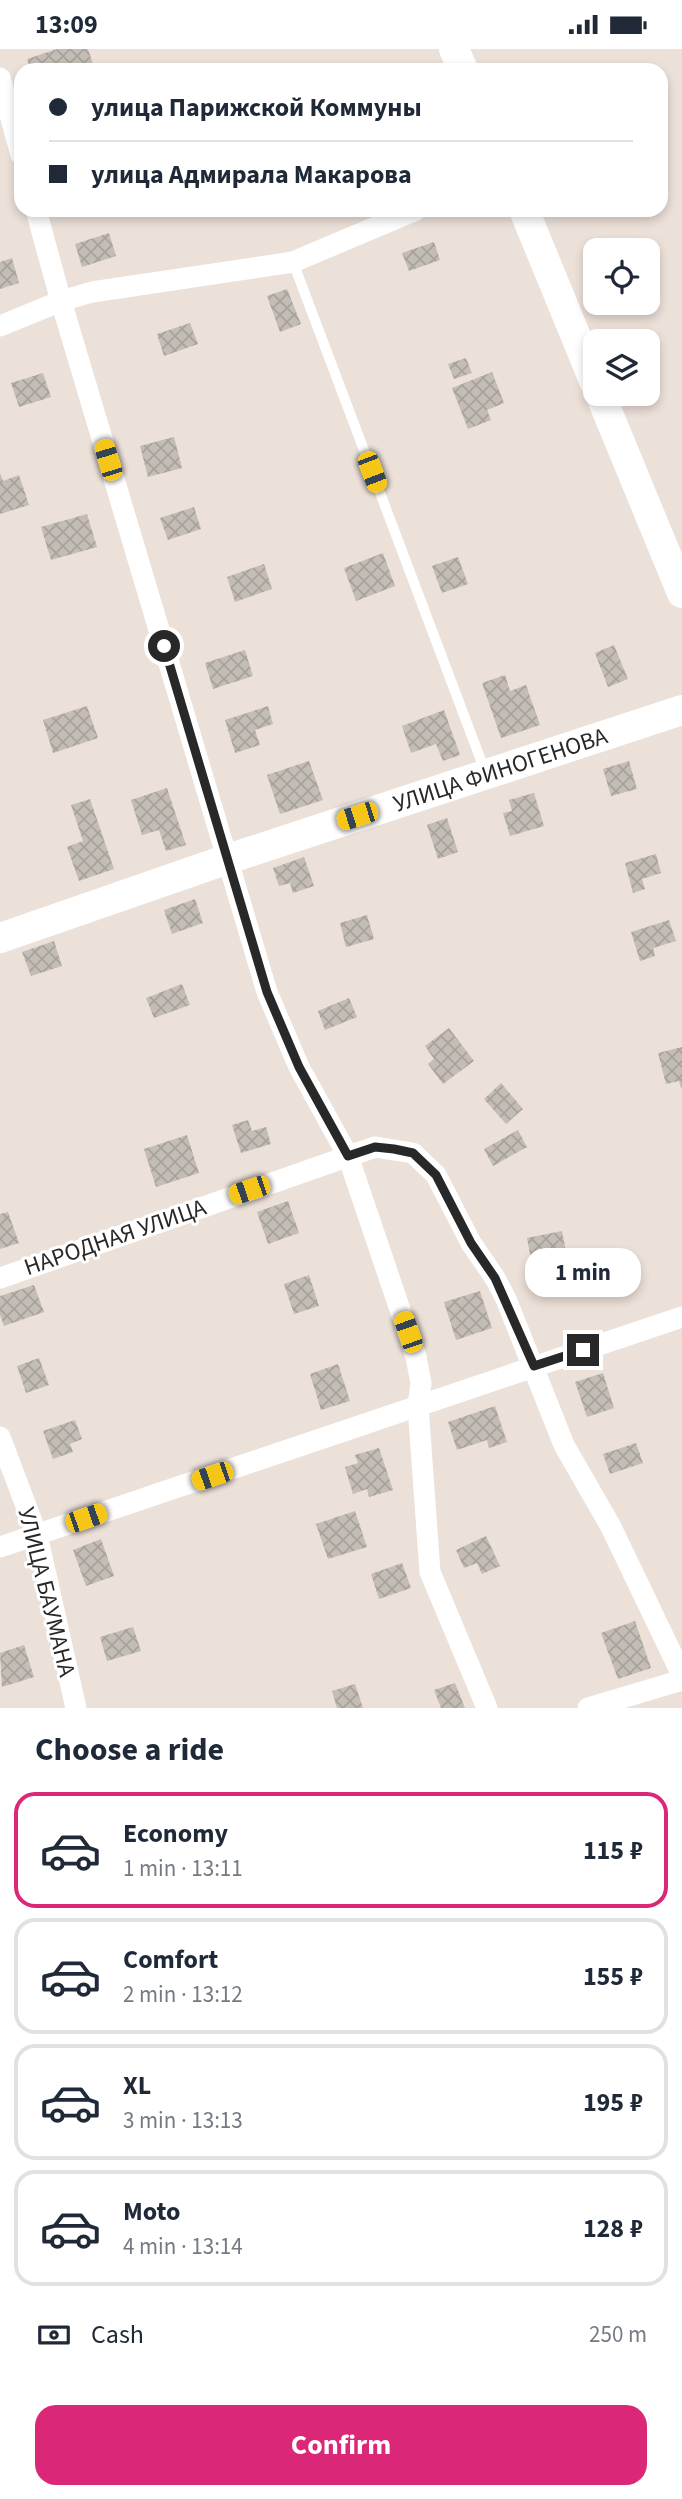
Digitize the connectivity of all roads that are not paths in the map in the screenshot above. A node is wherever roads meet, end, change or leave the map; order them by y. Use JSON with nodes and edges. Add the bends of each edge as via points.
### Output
{"nodes":[{"id":1,"x":0,"y":78,"type":"edge"},
{"id":2,"x":14,"y":129,"type":"edge"},
{"id":3,"x":38,"y":217,"type":"edge"},
{"id":4,"x":399,"y":217,"type":"edge"},
{"id":5,"x":526,"y":217,"type":"edge"},
{"id":6,"x":293,"y":262,"type":"junction"},
{"id":7,"x":61,"y":301,"type":"junction"},
{"id":8,"x":0,"y":326,"type":"edge"},
{"id":9,"x":583,"y":354,"type":"edge"},
{"id":10,"x":605,"y":406,"type":"edge"},
{"id":11,"x":682,"y":593,"type":"edge"},
{"id":12,"x":682,"y":710,"type":"edge"},
{"id":13,"x":486,"y":774,"type":"junction"},
{"id":14,"x":228,"y":859,"type":"junction"},
{"id":15,"x":0,"y":938,"type":"edge"},
{"id":16,"x":348,"y":1156,"type":"junction"},
{"id":17,"x":0,"y":1277,"type":"edge"},
{"id":18,"x":682,"y":1317,"type":"edge"},
{"id":19,"x":534,"y":1366,"type":"junction"},
{"id":20,"x":418,"y":1406,"type":"junction"},
{"id":21,"x":0,"y":1437,"type":"edge"},
{"id":22,"x":37,"y":1535,"type":"junction"},
{"id":23,"x":0,"y":1547,"type":"edge"},
{"id":24,"x":682,"y":1678,"type":"edge"},
{"id":25,"x":76,"y":1708,"type":"edge"},
{"id":26,"x":487,"y":1708,"type":"edge"},
{"id":27,"x":588,"y":1708,"type":"edge"}],
"edges":[{"from":1,"to":2,"type":"street"},
{"from":3,"to":7,"type":"street"},
{"from":4,"to":6,"type":"street"},
{"from":5,"to":9,"type":"street"},
{"from":6,"to":7,"type":"street","via":[[92,292]]},
{"from":6,"to":13,"type":"lane"},
{"from":7,"to":8,"type":"street"},
{"from":7,"to":14,"type":"street"},
{"from":10,"to":11,"type":"street"},
{"from":12,"to":13,"type":"street","name":"УЛИЦА ФИНОГЕНОВА"},
{"from":13,"to":14,"type":"street","name":"УЛИЦА ФИНОГЕНОВА"},
{"from":14,"to":15,"type":"street","name":"УЛИЦА ФИНОГЕНОВА"},
{"from":14,"to":16,"type":"street","via":[[267,992],[299,1067]]},
{"from":16,"to":17,"type":"street","name":"НАРОДНАЯ УЛИЦА"},
{"from":16,"to":19,"type":"street","name":"НАРОДНАЯ УЛИЦА","via":[[375,1147],[413,1153],[436,1175],[500,1288]]},
{"from":16,"to":20,"type":"street","via":[[416,1357],[421,1383]]},
{"from":18,"to":19,"type":"street"},
{"from":19,"to":20,"type":"street"},
{"from":19,"to":24,"type":"street","name":"НАРОДНАЯ УЛИЦА","via":[[564,1445],[611,1527]]},
{"from":20,"to":22,"type":"street"},
{"from":20,"to":26,"type":"street","via":[[430,1571]]},
{"from":21,"to":22,"type":"street","name":"УЛИЦА БАУМАНА"},
{"from":22,"to":23,"type":"street"},
{"from":22,"to":25,"type":"street","name":"УЛИЦА БАУМАНА"},
{"from":24,"to":27,"type":"street"}]}
